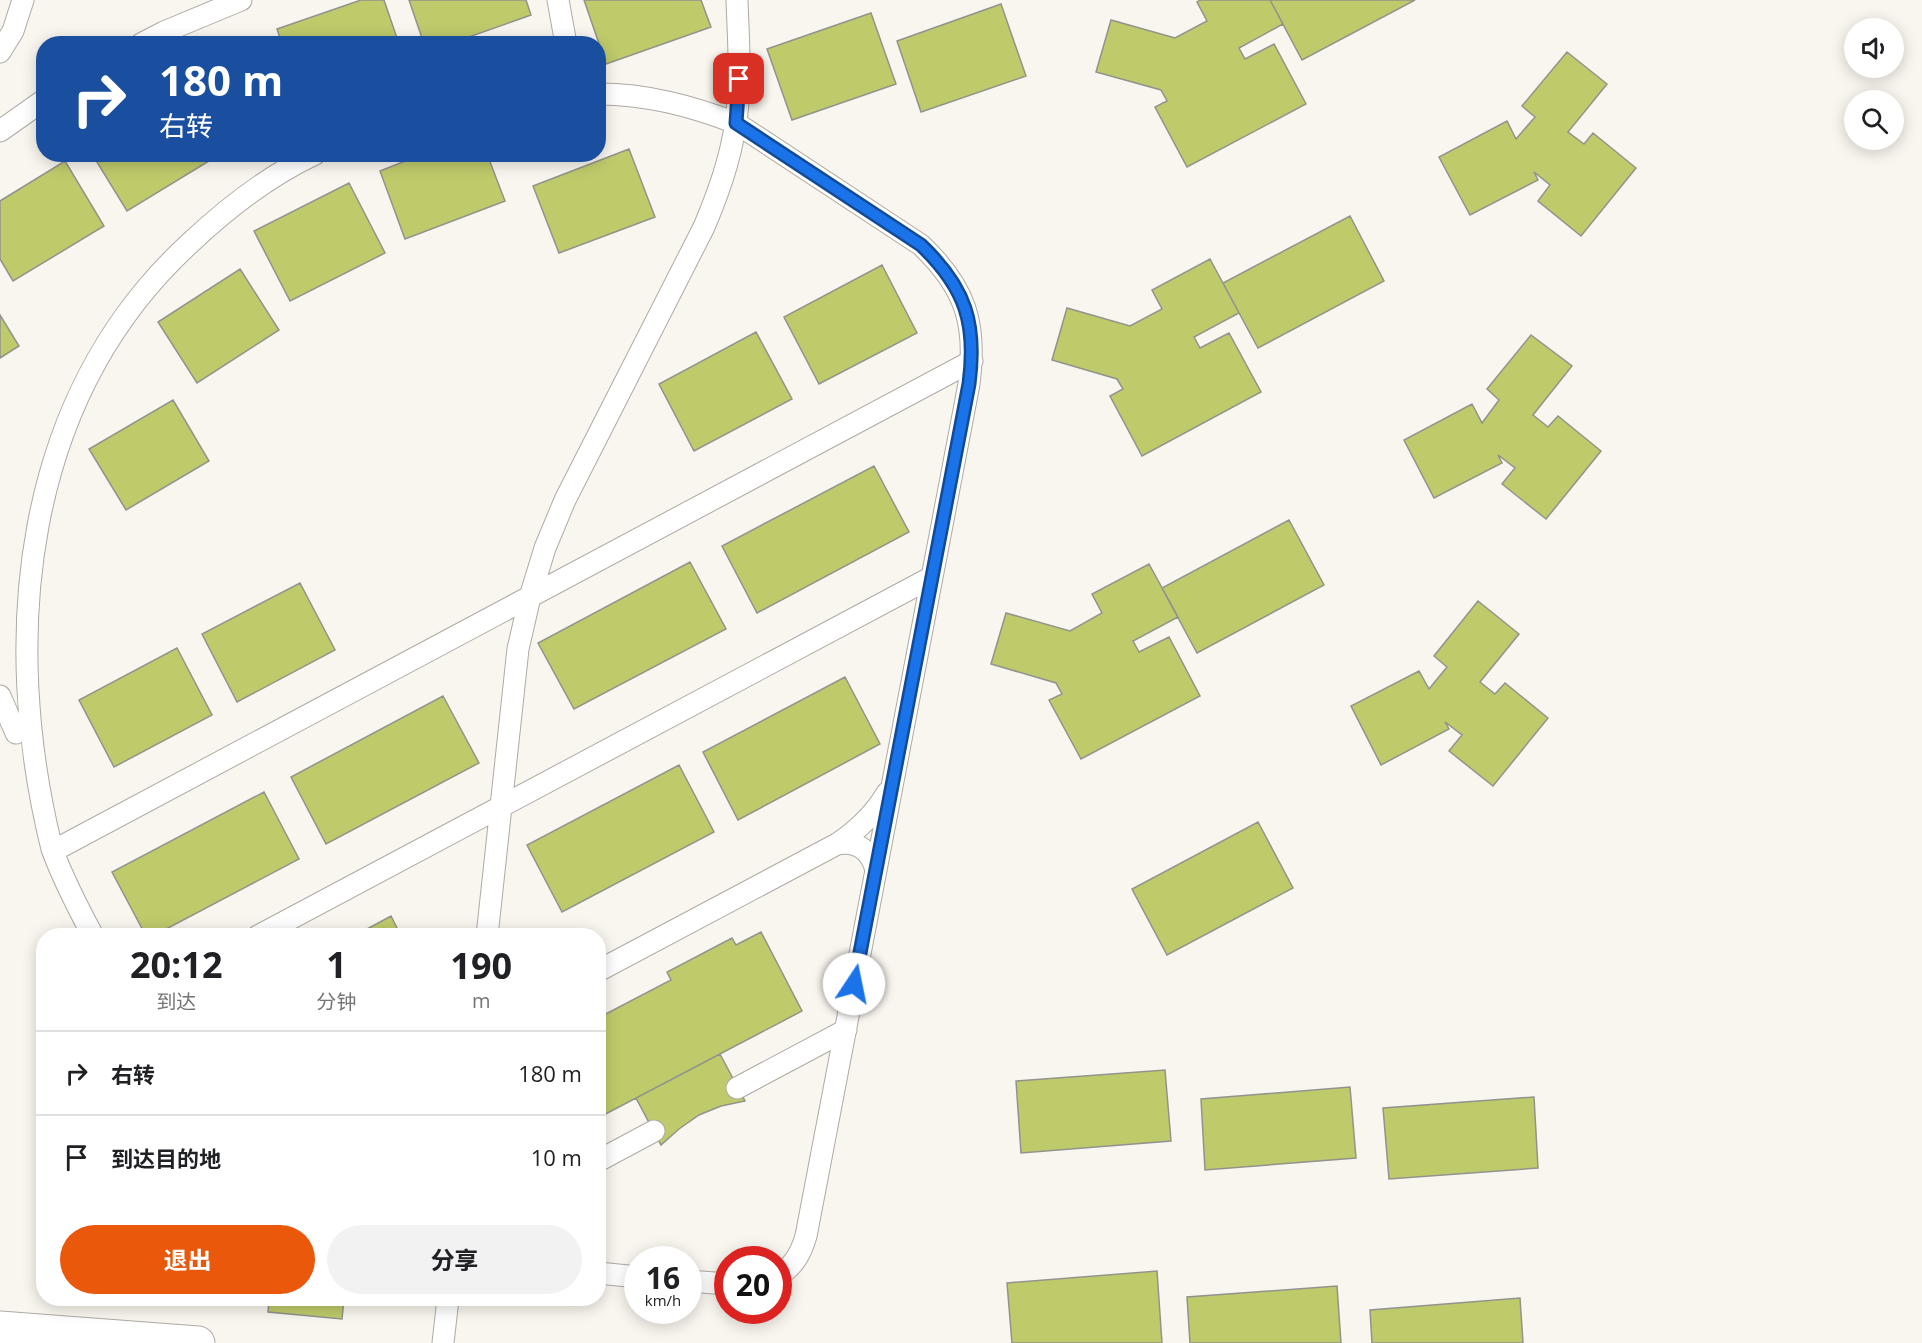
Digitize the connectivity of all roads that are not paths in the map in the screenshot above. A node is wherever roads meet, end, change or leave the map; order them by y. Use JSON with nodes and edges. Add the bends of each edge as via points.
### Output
{"nodes":[{"id":1,"x":23,"y":0,"type":"edge"},
{"id":2,"x":242,"y":0,"type":"edge"},
{"id":3,"x":558,"y":0,"type":"edge"},
{"id":4,"x":737,"y":0,"type":"edge"},
{"id":5,"x":156,"y":36,"type":"edge"},
{"id":6,"x":565,"y":36,"type":"edge"},
{"id":7,"x":0,"y":52,"type":"edge"},
{"id":8,"x":606,"y":94,"type":"edge"},
{"id":9,"x":36,"y":106,"type":"edge"},
{"id":10,"x":736,"y":123,"type":"junction"},
{"id":11,"x":0,"y":131,"type":"edge"},
{"id":12,"x":301,"y":162,"type":"edge"},
{"id":13,"x":972,"y":361,"type":"junction"},
{"id":14,"x":932,"y":577,"type":"junction"},
{"id":15,"x":530,"y":597,"type":"junction"},
{"id":16,"x":17,"y":666,"type":"junction"},
{"id":17,"x":0,"y":680,"type":"edge"},
{"id":18,"x":0,"y":696,"type":"edge"},
{"id":19,"x":895,"y":773,"type":"junction"},
{"id":20,"x":36,"y":796,"type":"junction"},
{"id":21,"x":501,"y":807,"type":"junction"},
{"id":22,"x":837,"y":844,"type":"junction"},
{"id":23,"x":53,"y":851,"type":"junction"},
{"id":24,"x":876,"y":870,"type":"junction"},
{"id":25,"x":89,"y":928,"type":"edge"},
{"id":26,"x":273,"y":928,"type":"edge"},
{"id":27,"x":488,"y":928,"type":"edge"},
{"id":28,"x":606,"y":967,"type":"edge"},
{"id":29,"x":846,"y":1030,"type":"junction"},
{"id":30,"x":737,"y":1088,"type":"dead end"},
{"id":31,"x":654,"y":1131,"type":"dead end"},
{"id":32,"x":606,"y":1157,"type":"edge"},
{"id":33,"x":792,"y":1264,"type":"edge"},
{"id":34,"x":606,"y":1274,"type":"edge"},
{"id":35,"x":624,"y":1275,"type":"edge"},
{"id":36,"x":447,"y":1306,"type":"edge"},
{"id":37,"x":0,"y":1328,"type":"edge"},
{"id":38,"x":198,"y":1343,"type":"edge"},
{"id":39,"x":443,"y":1343,"type":"edge"}],
"edges":[{"from":1,"to":7,"type":"lane","via":[[13,31]]},
{"from":2,"to":5,"type":"lane"},
{"from":3,"to":6,"type":"lane"},
{"from":4,"to":10,"type":"lane"},
{"from":8,"to":10,"type":"lane","via":[[666,101]]},
{"from":9,"to":11,"type":"lane"},
{"from":10,"to":13,"type":"lane","via":[[921,245],[940,262],[965,306]]},
{"from":10,"to":15,"type":"lane","via":[[729,159],[704,227],[565,500]]},
{"from":12,"to":16,"type":"lane","via":[[257,188],[171,260],[101,349],[65,418],[34,502],[19,591]]},
{"from":13,"to":14,"type":"lane"},
{"from":13,"to":15,"type":"lane"},
{"from":14,"to":19,"type":"lane"},
{"from":14,"to":21,"type":"lane"},
{"from":15,"to":21,"type":"lane","via":[[518,649]]},
{"from":15,"to":23,"type":"lane"},
{"from":16,"to":17,"type":"lane","via":[[15,673]]},
{"from":16,"to":20,"type":"lane","via":[[24,738]]},
{"from":18,"to":20,"type":"lane"},
{"from":19,"to":22,"type":"lane","via":[[873,814]]},
{"from":19,"to":24,"type":"lane"},
{"from":20,"to":23,"type":"lane"},
{"from":21,"to":26,"type":"lane"},
{"from":21,"to":27,"type":"lane"},
{"from":22,"to":24,"type":"lane","via":[[861,847],[874,861]]},
{"from":22,"to":28,"type":"lane"},
{"from":23,"to":25,"type":"lane"},
{"from":24,"to":29,"type":"lane"},
{"from":29,"to":30,"type":"lane"},
{"from":29,"to":33,"type":"lane","via":[[806,1236]]},
{"from":31,"to":32,"type":"lane"},
{"from":34,"to":35,"type":"lane"},
{"from":36,"to":39,"type":"lane"},
{"from":37,"to":38,"type":"street"}]}
